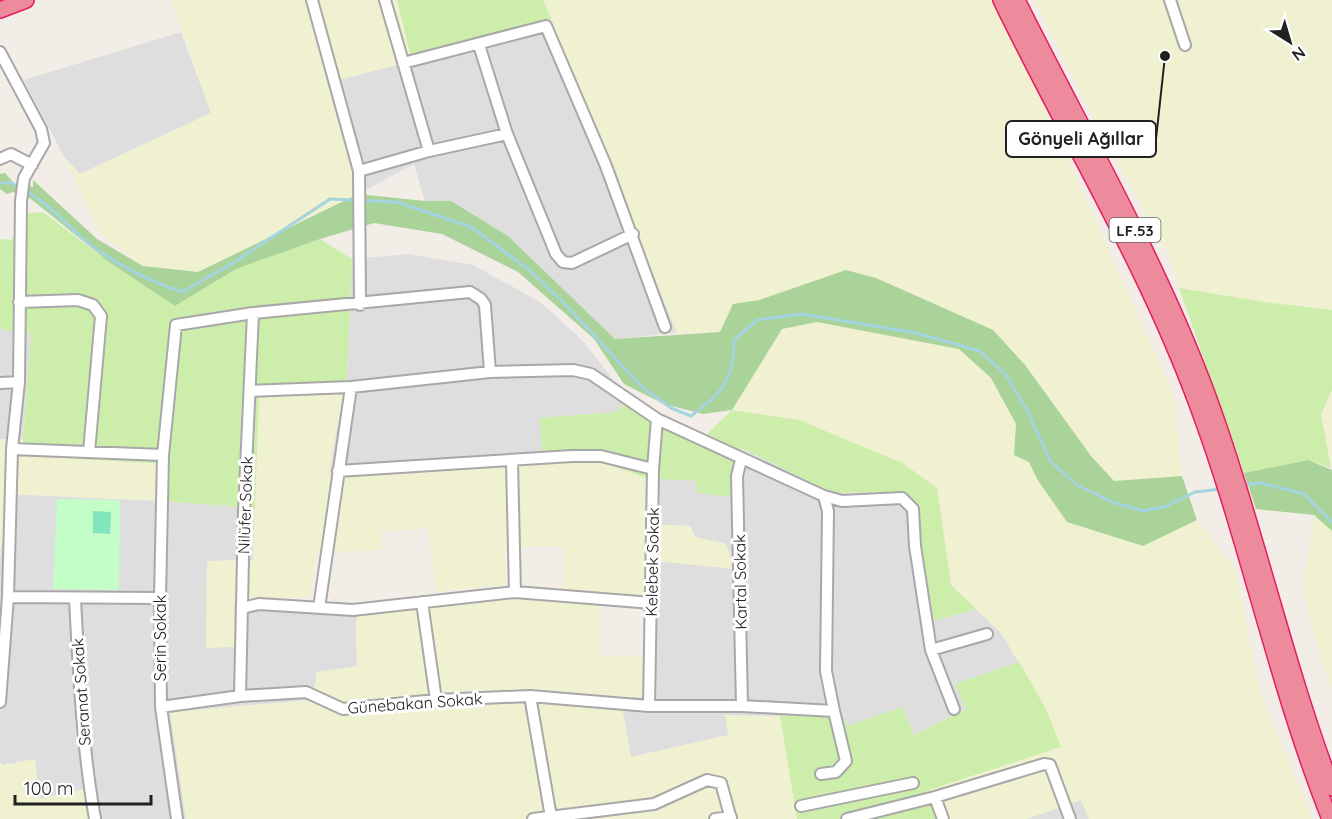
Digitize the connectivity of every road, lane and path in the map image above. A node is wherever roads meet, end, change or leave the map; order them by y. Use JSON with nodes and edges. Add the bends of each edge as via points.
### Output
{"nodes":[{"id":1,"x":6,"y":0,"type":"edge"},
{"id":2,"x":26,"y":0,"type":"edge"},
{"id":3,"x":312,"y":0,"type":"edge"},
{"id":4,"x":385,"y":0,"type":"edge"},
{"id":5,"x":1001,"y":0,"type":"edge"},
{"id":6,"x":1017,"y":0,"type":"edge"},
{"id":7,"x":1170,"y":0,"type":"edge"},
{"id":8,"x":0,"y":2,"type":"edge"},
{"id":9,"x":0,"y":10,"type":"edge"},
{"id":10,"x":479,"y":45,"type":"junction"},
{"id":11,"x":1185,"y":45,"type":"dead end"},
{"id":12,"x":0,"y":52,"type":"edge"},
{"id":13,"x":403,"y":63,"type":"junction"},
{"id":14,"x":507,"y":134,"type":"junction"},
{"id":15,"x":429,"y":151,"type":"junction"},
{"id":16,"x":0,"y":159,"type":"edge"},
{"id":17,"x":32,"y":165,"type":"junction"},
{"id":18,"x":360,"y":175,"type":"junction"},
{"id":19,"x":633,"y":234,"type":"junction"},
{"id":20,"x":19,"y":302,"type":"junction"},
{"id":21,"x":360,"y":305,"type":"junction"},
{"id":22,"x":253,"y":313,"type":"junction"},
{"id":23,"x":665,"y":327,"type":"dead end"},
{"id":24,"x":490,"y":372,"type":"junction"},
{"id":25,"x":0,"y":382,"type":"edge"},
{"id":26,"x":19,"y":382,"type":"junction"},
{"id":27,"x":351,"y":387,"type":"junction"},
{"id":28,"x":250,"y":392,"type":"junction"},
{"id":29,"x":657,"y":419,"type":"junction"},
{"id":30,"x":12,"y":449,"type":"junction"},
{"id":31,"x":89,"y":452,"type":"junction"},
{"id":32,"x":163,"y":455,"type":"junction"},
{"id":33,"x":741,"y":460,"type":"junction"},
{"id":34,"x":512,"y":462,"type":"junction"},
{"id":35,"x":653,"y":469,"type":"junction"},
{"id":36,"x":338,"y":471,"type":"junction"},
{"id":37,"x":1227,"y":472,"type":"junction"},
{"id":38,"x":824,"y":496,"type":"junction"},
{"id":39,"x":1237,"y":503,"type":"junction"},
{"id":40,"x":5,"y":510,"type":"edge"},
{"id":41,"x":515,"y":592,"type":"junction"},
{"id":42,"x":8,"y":597,"type":"junction"},
{"id":43,"x":160,"y":598,"type":"junction"},
{"id":44,"x":75,"y":599,"type":"junction"},
{"id":45,"x":422,"y":602,"type":"junction"},
{"id":46,"x":652,"y":603,"type":"junction"},
{"id":47,"x":242,"y":608,"type":"junction"},
{"id":48,"x":319,"y":608,"type":"junction"},
{"id":49,"x":987,"y":634,"type":"dead end"},
{"id":50,"x":931,"y":650,"type":"junction"},
{"id":51,"x":240,"y":696,"type":"junction"},
{"id":52,"x":530,"y":696,"type":"junction"},
{"id":53,"x":436,"y":700,"type":"junction"},
{"id":54,"x":0,"y":702,"type":"edge"},
{"id":55,"x":649,"y":706,"type":"junction"},
{"id":56,"x":742,"y":706,"type":"junction"},
{"id":57,"x":161,"y":707,"type":"junction"},
{"id":58,"x":954,"y":710,"type":"dead end"},
{"id":59,"x":834,"y":711,"type":"junction"},
{"id":60,"x":821,"y":774,"type":"dead end"},
{"id":61,"x":913,"y":783,"type":"dead end"},
{"id":62,"x":1332,"y":788,"type":"edge"},
{"id":63,"x":935,"y":797,"type":"junction"},
{"id":64,"x":801,"y":806,"type":"dead end"},
{"id":65,"x":551,"y":817,"type":"junction"},
{"id":66,"x":731,"y":818,"type":"edge"},
{"id":67,"x":95,"y":819,"type":"edge"},
{"id":68,"x":177,"y":819,"type":"edge"},
{"id":69,"x":532,"y":819,"type":"edge"},
{"id":70,"x":715,"y":819,"type":"edge"},
{"id":71,"x":848,"y":819,"type":"edge"},
{"id":72,"x":943,"y":819,"type":"edge"},
{"id":73,"x":1070,"y":819,"type":"edge"},
{"id":74,"x":1330,"y":819,"type":"edge"}],
"edges":[{"from":1,"to":8,"type":"highway"},
{"from":2,"to":9,"type":"highway"},
{"from":3,"to":18,"type":"street"},
{"from":4,"to":13,"type":"street"},
{"from":5,"to":37,"type":"highway","number":"LF.53","via":[[1140,268]]},
{"from":6,"to":37,"type":"highway","number":"LF.53","via":[[1162,286],[1206,391]]},
{"from":7,"to":11,"type":"street"},
{"from":10,"to":13,"type":"street"},
{"from":10,"to":14,"type":"street"},
{"from":10,"to":19,"type":"street","via":[[546,26]]},
{"from":12,"to":17,"type":"street","via":[[41,129],[44,143]]},
{"from":13,"to":15,"type":"street"},
{"from":14,"to":15,"type":"street"},
{"from":14,"to":19,"type":"street","via":[[556,254],[563,262],[572,263]]},
{"from":15,"to":18,"type":"street"},
{"from":16,"to":17,"type":"street","via":[[11,154]]},
{"from":17,"to":20,"type":"street","via":[[24,178],[21,201]]},
{"from":18,"to":21,"type":"street"},
{"from":19,"to":23,"type":"street"},
{"from":20,"to":26,"type":"street"},
{"from":20,"to":31,"type":"street","via":[[78,300],[93,304],[101,316]]},
{"from":21,"to":22,"type":"street"},
{"from":21,"to":24,"type":"street","via":[[470,292],[485,305]]},
{"from":22,"to":28,"type":"street","name":"Nilüfer Sokak"},
{"from":22,"to":32,"type":"street","name":"Serin Sokak","via":[[176,325]]},
{"from":24,"to":27,"type":"street"},
{"from":24,"to":29,"type":"street","via":[[573,370],[591,374]]},
{"from":25,"to":26,"type":"street"},
{"from":26,"to":30,"type":"street"},
{"from":27,"to":28,"type":"street"},
{"from":27,"to":36,"type":"street"},
{"from":28,"to":47,"type":"street","name":"Nilüfer Sokak"},
{"from":29,"to":33,"type":"street"},
{"from":29,"to":35,"type":"street","name":"Kelebek Sokak"},
{"from":30,"to":31,"type":"street"},
{"from":30,"to":40,"type":"street"},
{"from":31,"to":32,"type":"street"},
{"from":32,"to":43,"type":"street","name":"Serin Sokak"},
{"from":33,"to":38,"type":"street"},
{"from":33,"to":56,"type":"street","name":"Kartal Sokak","via":[[737,476]]},
{"from":34,"to":35,"type":"street","via":[[602,456]]},
{"from":34,"to":36,"type":"street"},
{"from":34,"to":41,"type":"street"},
{"from":35,"to":46,"type":"street","name":"Kelebek Sokak"},
{"from":36,"to":48,"type":"street"},
{"from":37,"to":39,"type":"highway","number":"LF.53"},
{"from":38,"to":50,"type":"street","via":[[842,501],[902,498],[913,509]]},
{"from":38,"to":59,"type":"street","via":[[828,511],[826,671]]},
{"from":39,"to":62,"type":"highway","number":"LF.53"},
{"from":39,"to":74,"type":"highway","number":"LF.53","via":[[1302,749]]},
{"from":40,"to":42,"type":"street"},
{"from":41,"to":45,"type":"street"},
{"from":41,"to":46,"type":"street"},
{"from":42,"to":44,"type":"street"},
{"from":42,"to":54,"type":"street"},
{"from":43,"to":44,"type":"street"},
{"from":43,"to":57,"type":"street","name":"Serin Sokak"},
{"from":44,"to":67,"type":"street","name":"Seranat Sokak","via":[[81,717]]},
{"from":45,"to":48,"type":"street","via":[[353,610]]},
{"from":45,"to":53,"type":"street"},
{"from":46,"to":55,"type":"street","name":"Kelebek Sokak"},
{"from":47,"to":48,"type":"street","via":[[258,604]]},
{"from":47,"to":51,"type":"street","name":"Nilüfer Sokak"},
{"from":49,"to":50,"type":"street"},
{"from":50,"to":58,"type":"street"},
{"from":51,"to":53,"type":"street","name":"Günebakan Sokak","via":[[306,692],[344,709]]},
{"from":51,"to":57,"type":"street","name":"Günebakan Sokak"},
{"from":52,"to":53,"type":"street","name":"Günebakan Sokak"},
{"from":52,"to":55,"type":"street","name":"Günebakan Sokak"},
{"from":52,"to":65,"type":"street"},
{"from":55,"to":56,"type":"street","name":"Günebakan Sokak"},
{"from":56,"to":59,"type":"street","name":"Günebakan Sokak"},
{"from":57,"to":68,"type":"street","name":"Serin Sokak"},
{"from":59,"to":60,"type":"street","via":[[846,761],[836,772]]},
{"from":61,"to":64,"type":"street"},
{"from":63,"to":71,"type":"street"},
{"from":63,"to":72,"type":"street"},
{"from":63,"to":73,"type":"street","via":[[1044,764],[1050,765]]},
{"from":65,"to":66,"type":"street","via":[[654,804],[707,780],[721,783]]},
{"from":65,"to":69,"type":"street"},
{"from":66,"to":70,"type":"street"}]}
